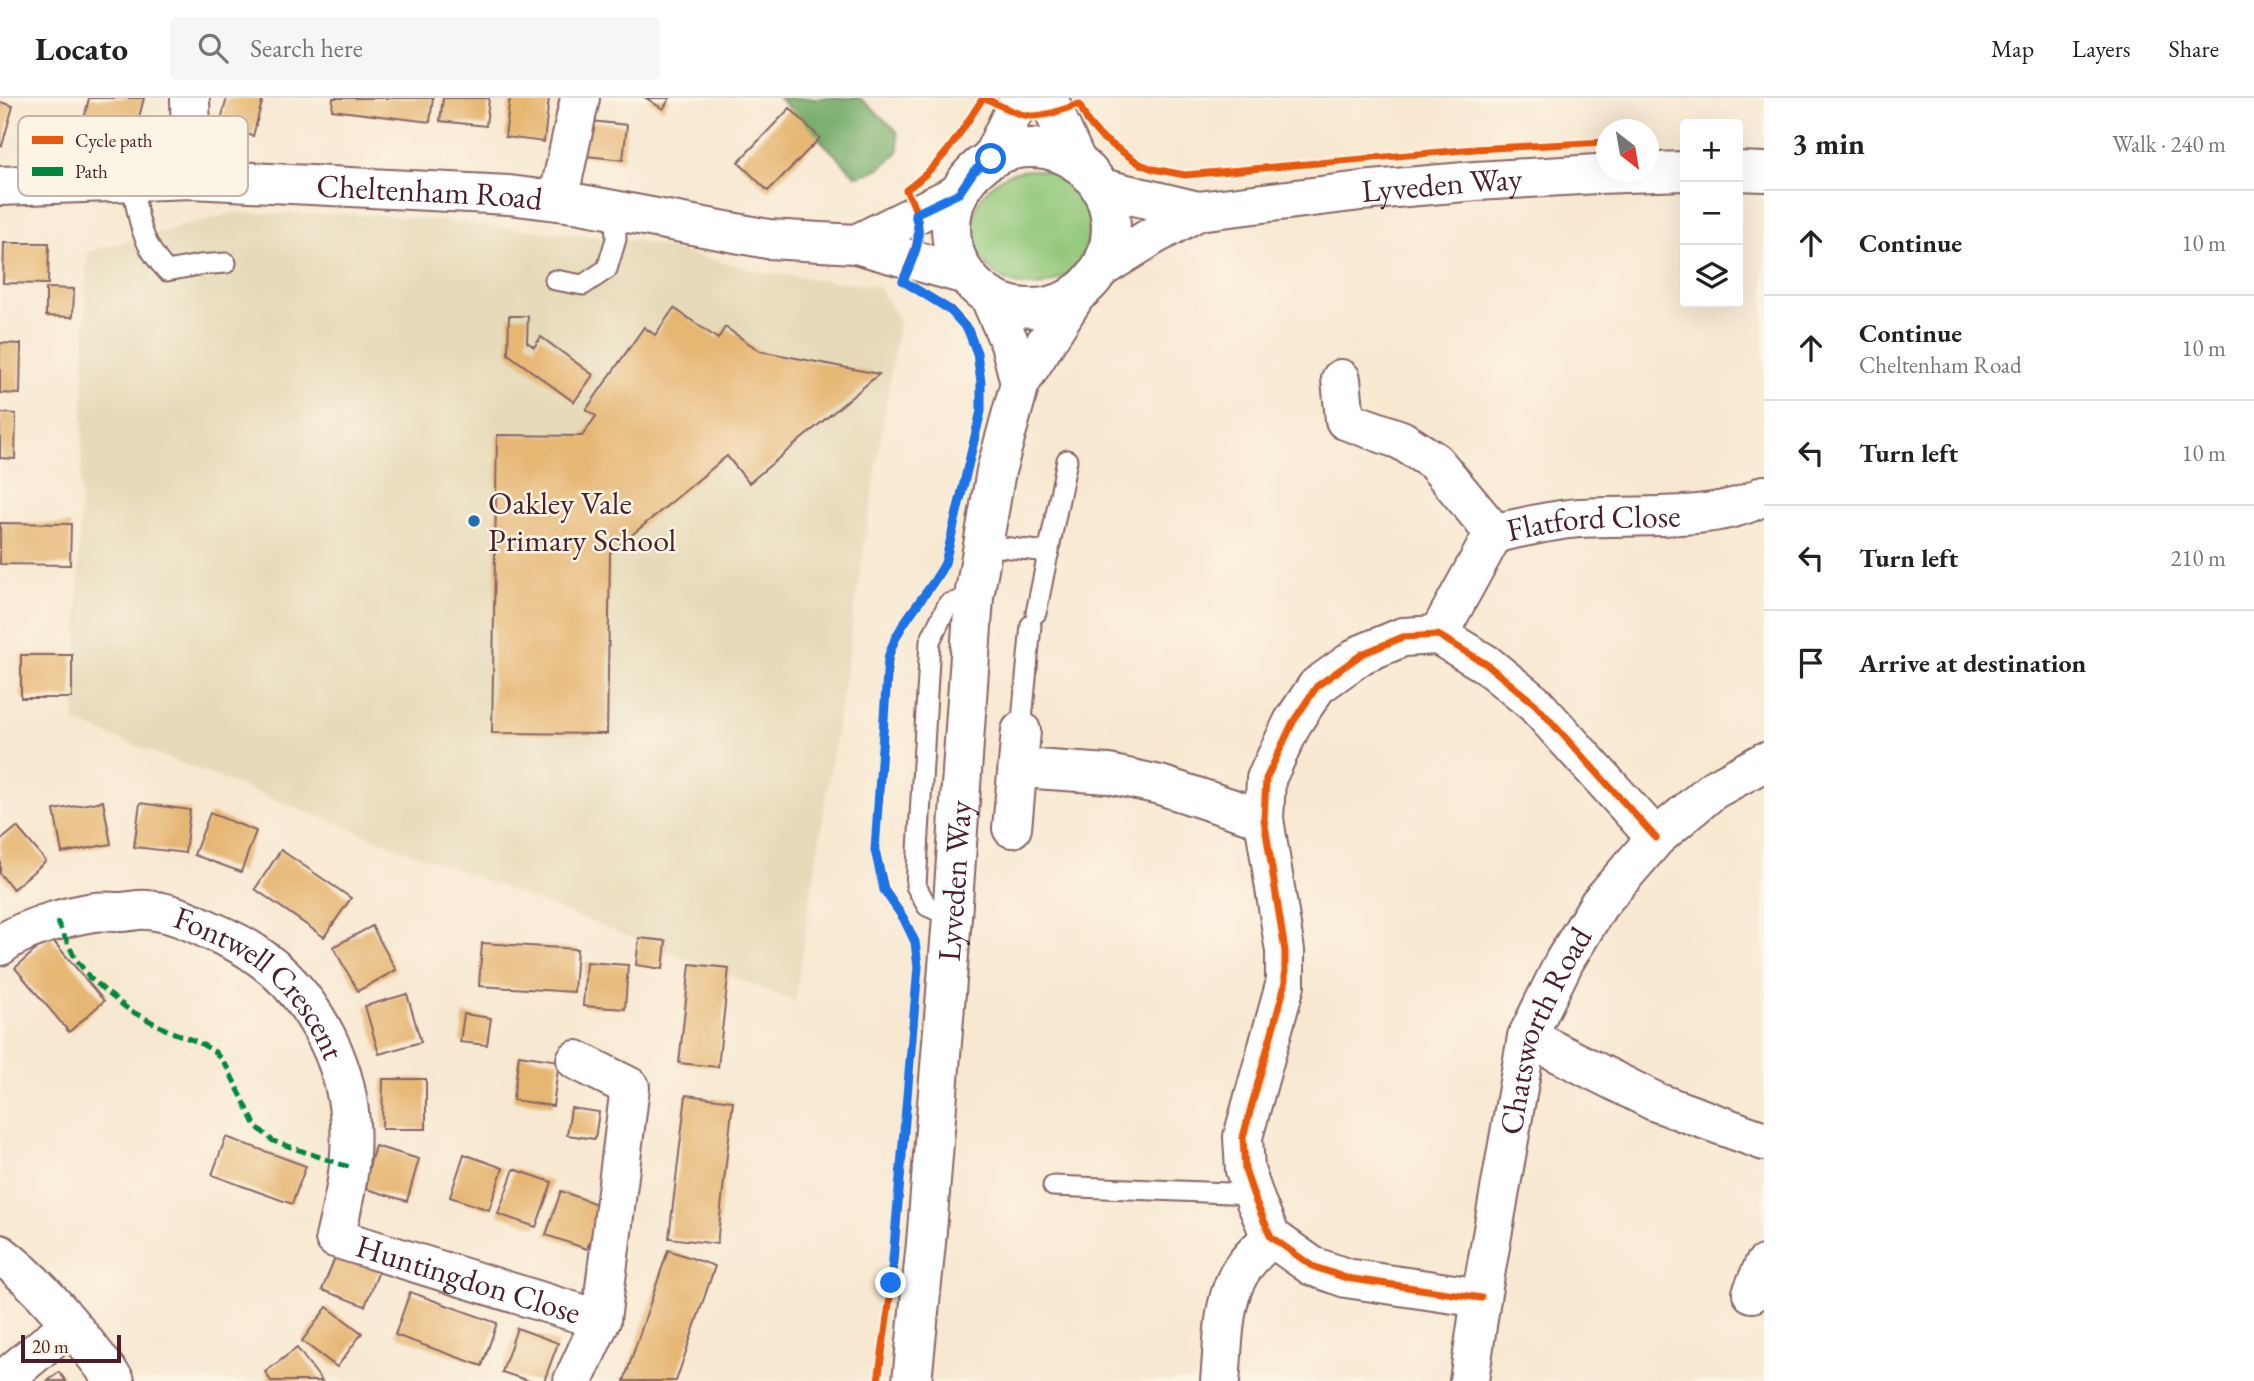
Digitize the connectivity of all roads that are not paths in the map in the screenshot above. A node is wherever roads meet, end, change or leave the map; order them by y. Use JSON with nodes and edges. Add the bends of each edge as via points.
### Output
{"nodes":[{"id":1,"x":190,"y":98,"type":"edge"},
{"id":2,"x":580,"y":98,"type":"edge"},
{"id":3,"x":1020,"y":98,"type":"edge"},
{"id":4,"x":1048,"y":98,"type":"edge"},
{"id":5,"x":190,"y":116,"type":"edge"},
{"id":6,"x":991,"y":159,"type":"junction"},
{"id":7,"x":1743,"y":171,"type":"edge"},
{"id":8,"x":1680,"y":172,"type":"edge"},
{"id":9,"x":1764,"y":172,"type":"edge"},
{"id":10,"x":1089,"y":176,"type":"junction"},
{"id":11,"x":248,"y":183,"type":"edge"},
{"id":12,"x":18,"y":185,"type":"edge"},
{"id":13,"x":0,"y":186,"type":"edge"},
{"id":14,"x":959,"y":193,"type":"junction"},
{"id":15,"x":135,"y":196,"type":"edge"},
{"id":16,"x":558,"y":201,"type":"junction"},
{"id":17,"x":615,"y":210,"type":"junction"},
{"id":18,"x":1198,"y":211,"type":"junction"},
{"id":19,"x":856,"y":244,"type":"junction"},
{"id":20,"x":226,"y":263,"type":"dead end"},
{"id":21,"x":555,"y":280,"type":"dead end"},
{"id":22,"x":1088,"y":281,"type":"junction"},
{"id":23,"x":978,"y":286,"type":"junction"},
{"id":24,"x":1341,"y":379,"type":"dead end"},
{"id":25,"x":1020,"y":383,"type":"junction"},
{"id":26,"x":1067,"y":460,"type":"dead end"},
{"id":27,"x":1764,"y":495,"type":"edge"},
{"id":28,"x":1494,"y":533,"type":"junction"},
{"id":29,"x":982,"y":545,"type":"junction"},
{"id":30,"x":1049,"y":552,"type":"junction"},
{"id":31,"x":1438,"y":635,"type":"junction"},
{"id":32,"x":1021,"y":749,"type":"junction"},
{"id":33,"x":1764,"y":762,"type":"edge"},
{"id":34,"x":1264,"y":819,"type":"junction"},
{"id":35,"x":1012,"y":828,"type":"dead end"},
{"id":36,"x":1656,"y":838,"type":"junction"},
{"id":37,"x":2,"y":941,"type":"edge"},
{"id":38,"x":1527,"y":1037,"type":"junction"},
{"id":39,"x":576,"y":1060,"type":"dead end"},
{"id":40,"x":1764,"y":1142,"type":"edge"},
{"id":41,"x":1053,"y":1186,"type":"dead end"},
{"id":42,"x":1254,"y":1194,"type":"junction"},
{"id":43,"x":1271,"y":1237,"type":"junction"},
{"id":44,"x":335,"y":1238,"type":"joint"},
{"id":45,"x":0,"y":1254,"type":"edge"},
{"id":46,"x":1481,"y":1298,"type":"junction"},
{"id":47,"x":601,"y":1320,"type":"junction"},
{"id":48,"x":70,"y":1324,"type":"junction"},
{"id":49,"x":2,"y":1381,"type":"edge"},
{"id":50,"x":115,"y":1381,"type":"edge"},
{"id":51,"x":573,"y":1381,"type":"edge"},
{"id":52,"x":912,"y":1381,"type":"edge"},
{"id":53,"x":1220,"y":1381,"type":"edge"},
{"id":54,"x":1469,"y":1381,"type":"edge"}],
"edges":[{"from":1,"to":5,"type":"street"},
{"from":2,"to":16,"type":"street"},
{"from":3,"to":6,"type":"street"},
{"from":4,"to":10,"type":"street"},
{"from":6,"to":10,"type":"street","via":[[1010,150],[1052,150]]},
{"from":6,"to":14,"type":"street","via":[[974,171]]},
{"from":7,"to":9,"type":"street"},
{"from":8,"to":18,"type":"street","name":"Lyveden Way","via":[[1476,181]]},
{"from":10,"to":18,"type":"street","name":"Lyveden Way"},
{"from":10,"to":22,"type":"street","via":[[1109,208],[1111,229],[1109,250]]},
{"from":11,"to":16,"type":"street","name":"Cheltenham Road"},
{"from":12,"to":13,"type":"street","name":"Cheltenham Road"},
{"from":14,"to":19,"type":"street","name":"Cheltenham Road"},
{"from":14,"to":23,"type":"street","via":[[950,228],[953,249]]},
{"from":15,"to":20,"type":"lane","via":[[141,231],[154,258],[167,271]]},
{"from":16,"to":17,"type":"street","name":"Cheltenham Road"},
{"from":17,"to":19,"type":"street","name":"Cheltenham Road","via":[[768,239]]},
{"from":17,"to":21,"type":"lane","via":[[616,239],[607,269],[583,285]]},
{"from":18,"to":22,"type":"street","name":"Lyveden Way"},
{"from":19,"to":23,"type":"street","name":"Cheltenham Road"},
{"from":22,"to":23,"type":"street","via":[[1071,298],[1030,309],[1009,306]]},
{"from":22,"to":25,"type":"street","name":"Lyveden Way"},
{"from":23,"to":25,"type":"street","name":"Lyveden Way","via":[[1010,344]]},
{"from":24,"to":28,"type":"street","via":[[1345,420],[1401,440],[1435,462]]},
{"from":25,"to":29,"type":"street","name":"Lyveden Way"},
{"from":26,"to":30,"type":"lane"},
{"from":27,"to":28,"type":"street","name":"Flatford Close","via":[[1710,513],[1576,518]]},
{"from":28,"to":31,"type":"street","name":"Flatford Close"},
{"from":29,"to":30,"type":"lane"},
{"from":29,"to":52,"type":"street","name":"Lyveden Way","via":[[974,597],[953,916]]},
{"from":30,"to":32,"type":"lane","via":[[1034,619]]},
{"from":31,"to":34,"type":"street","via":[[1403,638],[1362,654],[1317,686],[1293,722],[1266,779]]},
{"from":31,"to":36,"type":"street","via":[[1486,664],[1535,704]]},
{"from":32,"to":34,"type":"street","via":[[1160,785]]},
{"from":32,"to":35,"type":"street"},
{"from":33,"to":36,"type":"street","name":"Chatsworth Road","via":[[1713,790]]},
{"from":34,"to":42,"type":"street","via":[[1285,951],[1285,985],[1243,1137],[1245,1170]]},
{"from":36,"to":38,"type":"street","name":"Chatsworth Road","via":[[1599,904]]},
{"from":37,"to":44,"type":"street","name":"Fontwell Crescent","via":[[94,912],[146,910],[173,915],[231,939],[278,972],[328,1040],[346,1092],[351,1123],[349,1167]]},
{"from":38,"to":40,"type":"street","via":[[1656,1102]]},
{"from":38,"to":46,"type":"street","name":"Chatsworth Road"},
{"from":39,"to":47,"type":"street","name":"Huntingdon Close","via":[[630,1087]]},
{"from":41,"to":42,"type":"lane"},
{"from":42,"to":43,"type":"street"},
{"from":43,"to":46,"type":"street","via":[[1312,1266],[1346,1278]]},
{"from":43,"to":53,"type":"street","via":[[1244,1265],[1232,1288]]},
{"from":44,"to":47,"type":"street","name":"Huntingdon Close"},
{"from":45,"to":48,"type":"street","via":[[25,1274]]},
{"from":46,"to":54,"type":"street","name":"Chatsworth Road"},
{"from":47,"to":51,"type":"street","name":"Huntingdon Close"},
{"from":48,"to":49,"type":"street"},
{"from":48,"to":50,"type":"street"}]}
